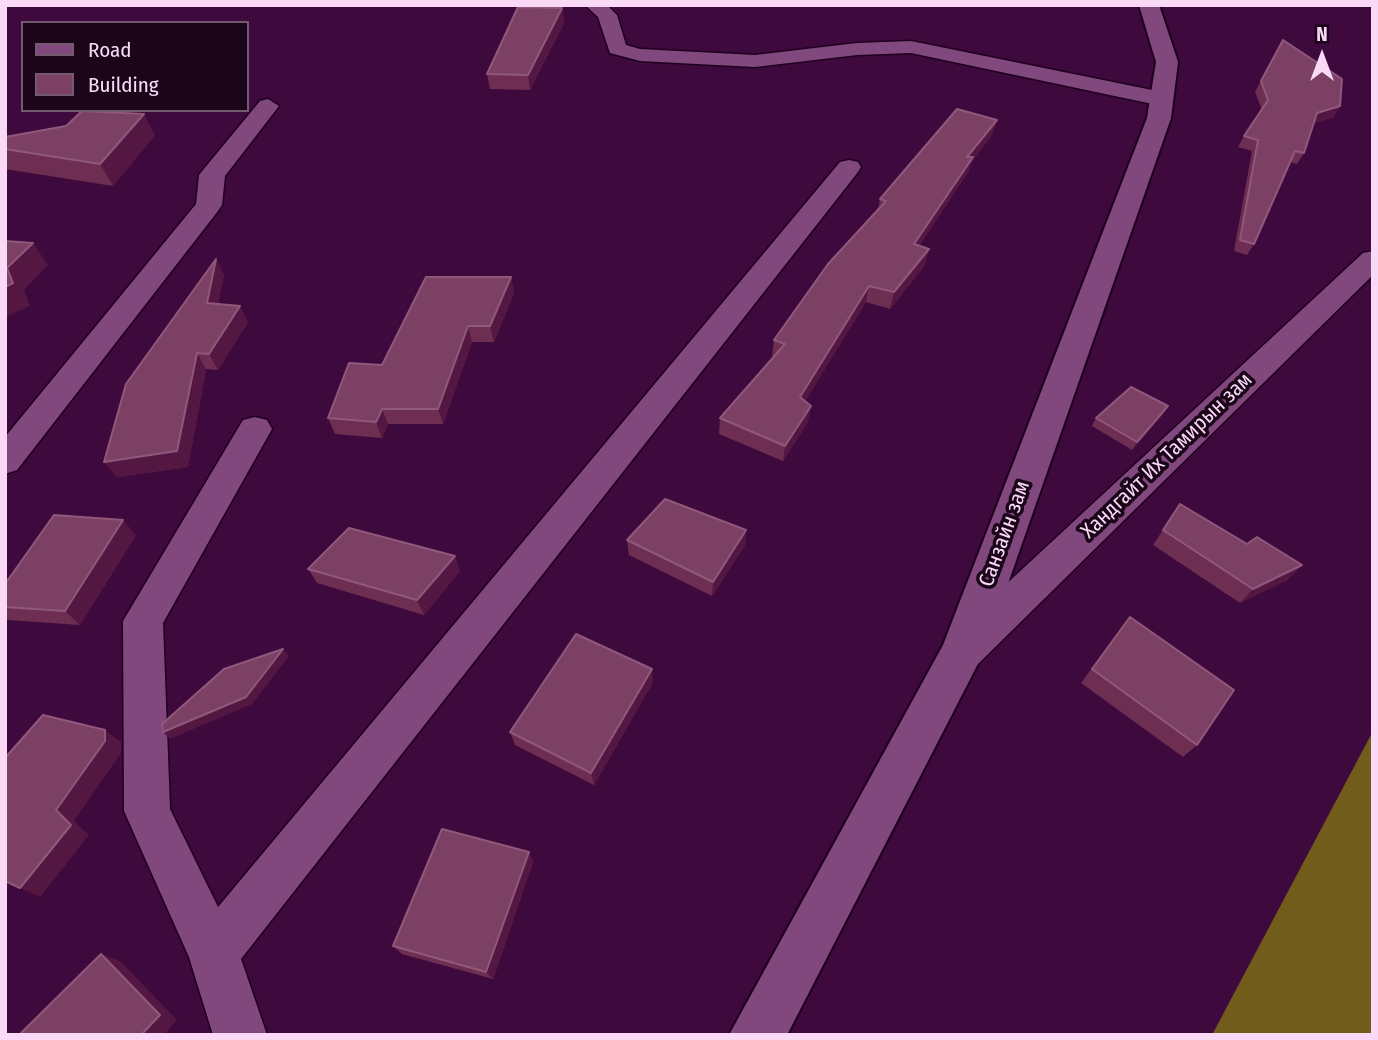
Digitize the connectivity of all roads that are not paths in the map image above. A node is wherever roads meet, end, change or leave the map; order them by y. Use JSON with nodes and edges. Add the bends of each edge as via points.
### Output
{"nodes":[{"id":1,"x":595,"y":5,"type":"edge"},
{"id":2,"x":1149,"y":5,"type":"edge"},
{"id":3,"x":1162,"y":99,"type":"junction"},
{"id":4,"x":268,"y":106,"type":"dead end"},
{"id":5,"x":849,"y":167,"type":"dead end"},
{"id":6,"x":1373,"y":259,"type":"edge"},
{"id":7,"x":255,"y":429,"type":"dead end"},
{"id":8,"x":5,"y":461,"type":"edge"},
{"id":9,"x":962,"y":652,"type":"junction"},
{"id":10,"x":213,"y":953,"type":"junction"},
{"id":11,"x":240,"y":1035,"type":"edge"},
{"id":12,"x":757,"y":1035,"type":"edge"}],
"edges":[{"from":1,"to":3,"type":"street","via":[[607,15],[617,49],[639,55],[755,61],[911,47]]},
{"from":2,"to":3,"type":"main road","name":"Санзайн зам","via":[[1167,62]]},
{"from":3,"to":9,"type":"main road","name":"Санзайн зам","via":[[1159,118]]},
{"from":4,"to":8,"type":"street","via":[[212,175],[209,205]]},
{"from":5,"to":10,"type":"street"},
{"from":6,"to":9,"type":"street","name":"Хандгайт Их Тамирын зам"},
{"from":7,"to":10,"type":"street","via":[[143,621],[147,811]]},
{"from":9,"to":12,"type":"main road","name":"Санзайн зам"},
{"from":10,"to":11,"type":"street"}]}
